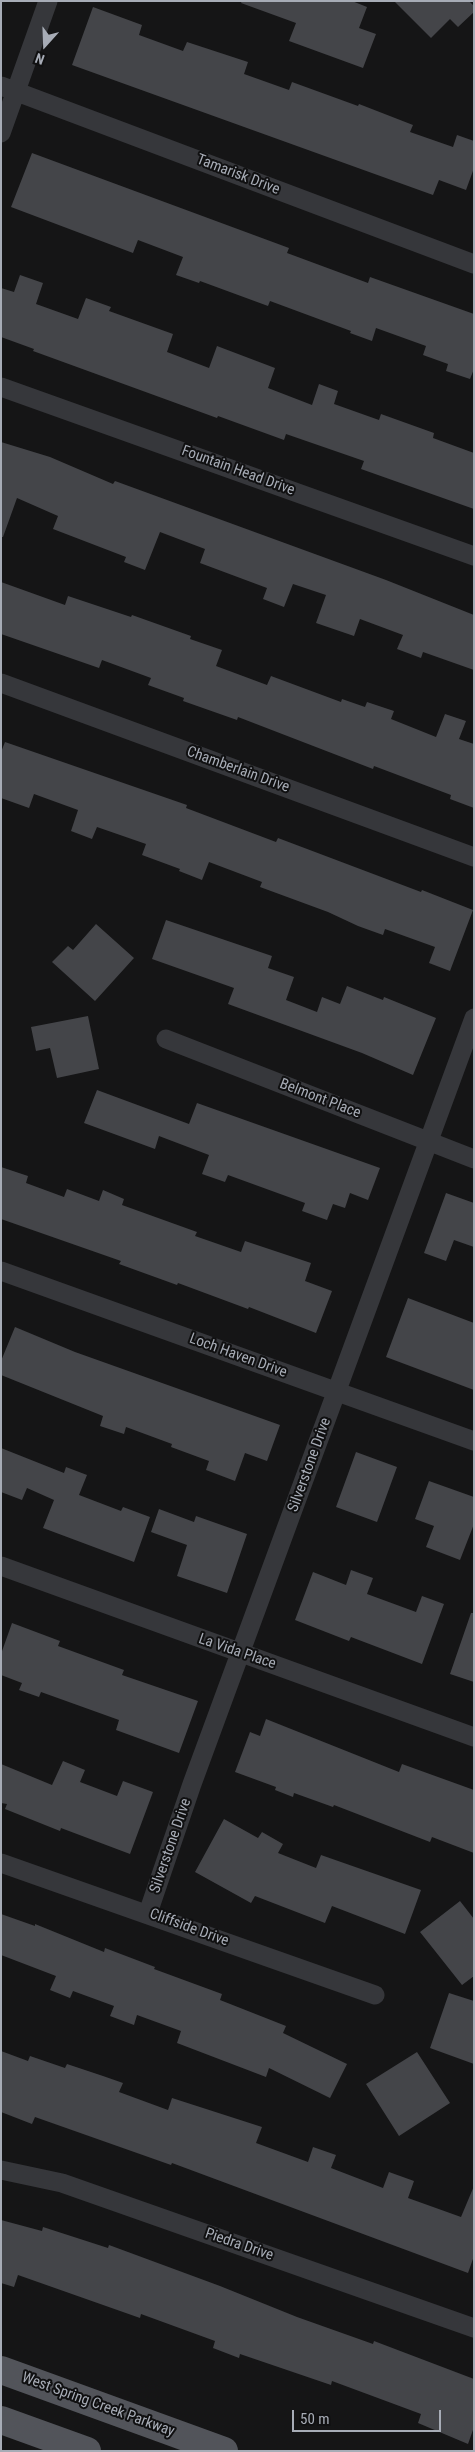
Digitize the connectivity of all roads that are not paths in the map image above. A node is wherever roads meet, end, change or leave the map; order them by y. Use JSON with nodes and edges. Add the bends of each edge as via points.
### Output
{"nodes":[{"id":1,"x":48,"y":1,"type":"edge"},
{"id":2,"x":9,"y":89,"type":"edge"},
{"id":3,"x":1,"y":133,"type":"edge"},
{"id":4,"x":474,"y":264,"type":"edge"},
{"id":5,"x":1,"y":387,"type":"edge"},
{"id":6,"x":474,"y":556,"type":"edge"},
{"id":7,"x":1,"y":683,"type":"edge"},
{"id":8,"x":474,"y":858,"type":"edge"},
{"id":9,"x":474,"y":1018,"type":"edge"},
{"id":10,"x":166,"y":1039,"type":"dead end"},
{"id":11,"x":426,"y":1142,"type":"junction"},
{"id":12,"x":474,"y":1159,"type":"edge"},
{"id":13,"x":1,"y":1271,"type":"edge"},
{"id":14,"x":338,"y":1392,"type":"junction"},
{"id":15,"x":474,"y":1441,"type":"edge"},
{"id":16,"x":1,"y":1566,"type":"edge"},
{"id":17,"x":241,"y":1652,"type":"junction"},
{"id":18,"x":474,"y":1737,"type":"edge"},
{"id":19,"x":1,"y":1863,"type":"edge"},
{"id":20,"x":148,"y":1913,"type":"junction"},
{"id":21,"x":375,"y":1995,"type":"dead end"},
{"id":22,"x":1,"y":2170,"type":"edge"},
{"id":23,"x":474,"y":2328,"type":"edge"},
{"id":24,"x":1,"y":2370,"type":"edge"},
{"id":25,"x":1,"y":2420,"type":"edge"},
{"id":26,"x":87,"y":2451,"type":"edge"},
{"id":27,"x":224,"y":2451,"type":"edge"}],
"edges":[{"from":1,"to":2,"type":"street"},
{"from":2,"to":3,"type":"street"},
{"from":2,"to":4,"type":"street","name":"Tamarisk Drive"},
{"from":5,"to":6,"type":"street","name":"Fountain Head Drive"},
{"from":7,"to":8,"type":"street","name":"Chamberlain Drive"},
{"from":9,"to":11,"type":"street","name":"Silverstone Drive"},
{"from":10,"to":11,"type":"street","name":"Belmont Place"},
{"from":11,"to":12,"type":"street","name":"Belmont Place"},
{"from":11,"to":14,"type":"street","name":"Silverstone Drive"},
{"from":13,"to":14,"type":"street","name":"Loch Haven Drive"},
{"from":14,"to":15,"type":"street","name":"Loch Haven Drive"},
{"from":14,"to":17,"type":"street","name":"Silverstone Drive"},
{"from":16,"to":17,"type":"street","name":"La Vida Place"},
{"from":17,"to":18,"type":"street","name":"La Vida Place"},
{"from":17,"to":20,"type":"street","name":"Silverstone Drive"},
{"from":19,"to":20,"type":"street","name":"Cliffside Drive"},
{"from":20,"to":21,"type":"street","name":"Cliffside Drive"},
{"from":22,"to":23,"type":"street","name":"Piedra Drive","via":[[62,2183]]},
{"from":24,"to":27,"type":"main road","name":"West Spring Creek Parkway"},
{"from":25,"to":26,"type":"main road"}]}
